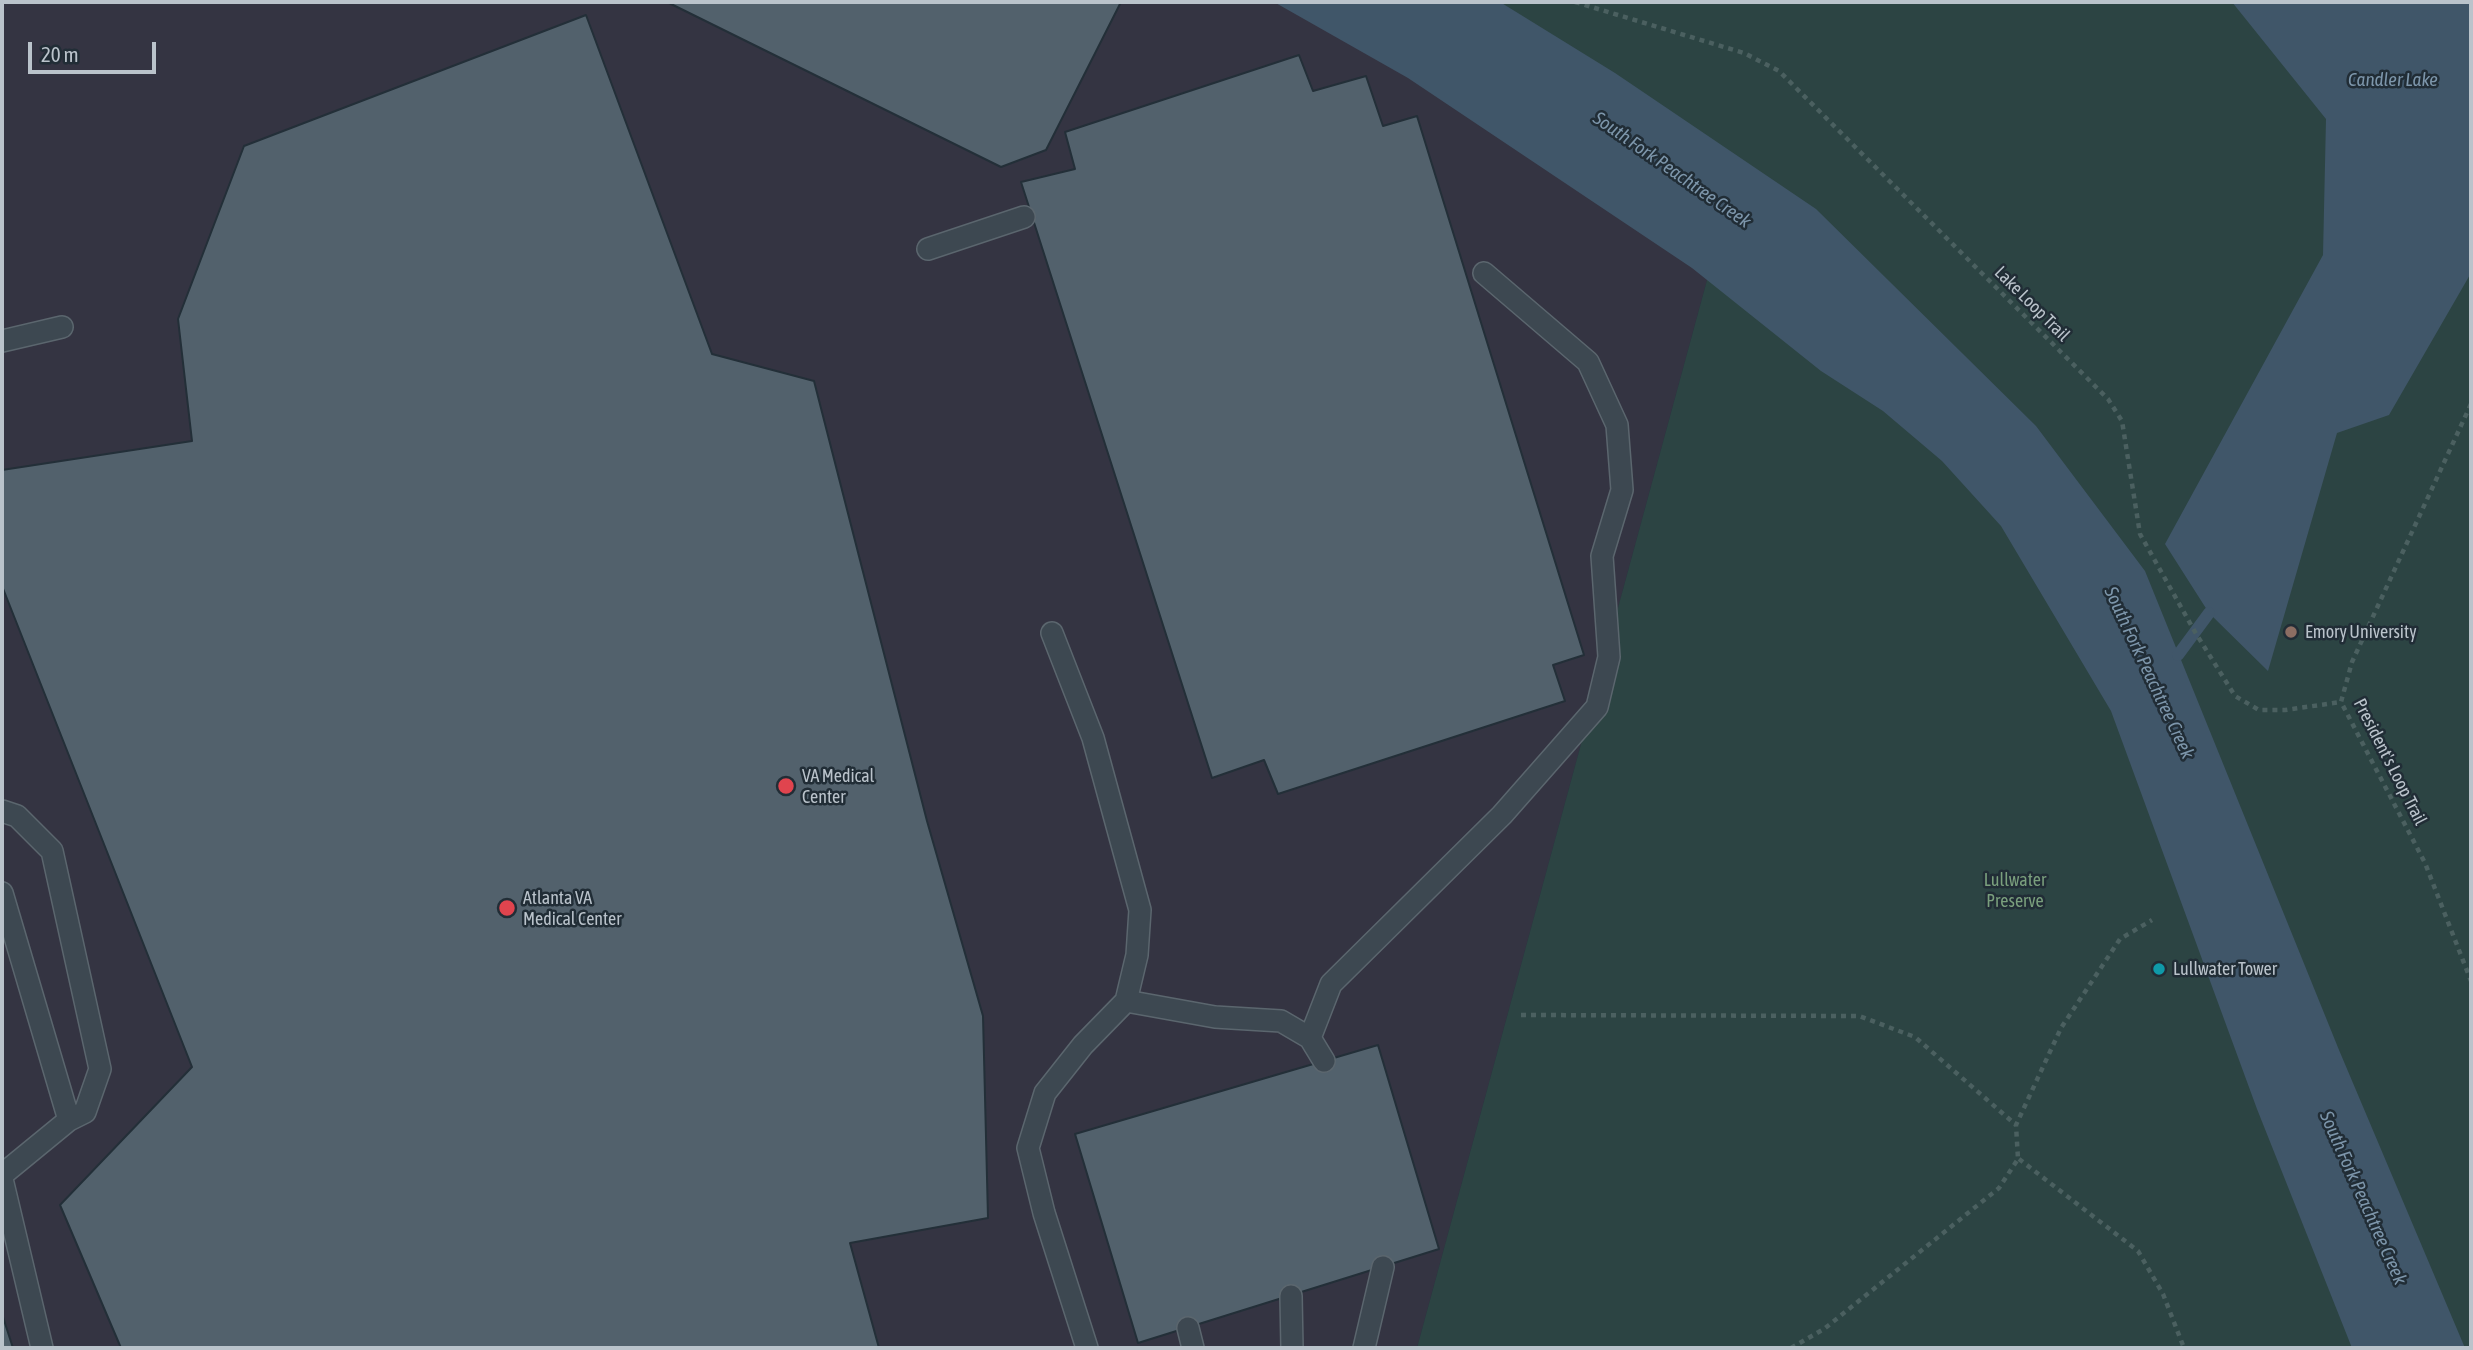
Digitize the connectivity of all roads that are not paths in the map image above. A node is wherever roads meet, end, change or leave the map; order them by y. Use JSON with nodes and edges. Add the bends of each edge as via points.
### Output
{"nodes":[{"id":1,"x":1024,"y":217,"type":"dead end"},
{"id":2,"x":928,"y":249,"type":"dead end"},
{"id":3,"x":1484,"y":273,"type":"dead end"},
{"id":4,"x":62,"y":327,"type":"dead end"},
{"id":5,"x":2,"y":341,"type":"edge"},
{"id":6,"x":1052,"y":633,"type":"dead end"},
{"id":7,"x":2,"y":811,"type":"edge"},
{"id":8,"x":2,"y":893,"type":"edge"},
{"id":9,"x":1126,"y":1001,"type":"junction"},
{"id":10,"x":1310,"y":1038,"type":"junction"},
{"id":11,"x":1324,"y":1061,"type":"dead end"},
{"id":12,"x":69,"y":1120,"type":"junction"},
{"id":13,"x":2,"y":1177,"type":"edge"},
{"id":14,"x":1383,"y":1267,"type":"dead end"},
{"id":15,"x":1291,"y":1296,"type":"dead end"},
{"id":16,"x":42,"y":1348,"type":"edge"},
{"id":17,"x":1087,"y":1348,"type":"edge"},
{"id":18,"x":1292,"y":1348,"type":"edge"},
{"id":19,"x":1364,"y":1348,"type":"edge"}],
"edges":[{"from":1,"to":2,"type":"lane"},
{"from":3,"to":10,"type":"lane","via":[[1588,362],[1617,425],[1622,490],[1602,556],[1609,657],[1597,707],[1502,815],[1331,984]]},
{"from":4,"to":5,"type":"lane"},
{"from":6,"to":9,"type":"lane","via":[[1093,738],[1140,911],[1138,956]]},
{"from":7,"to":12,"type":"lane","via":[[17,816],[52,852],[100,1069],[85,1112]]},
{"from":8,"to":12,"type":"lane"},
{"from":9,"to":10,"type":"lane","via":[[1215,1017],[1281,1021]]},
{"from":9,"to":17,"type":"lane","via":[[1045,1093],[1028,1148]]},
{"from":10,"to":11,"type":"lane"},
{"from":12,"to":13,"type":"lane"},
{"from":13,"to":16,"type":"lane"},
{"from":14,"to":19,"type":"lane"},
{"from":15,"to":18,"type":"lane"}]}
